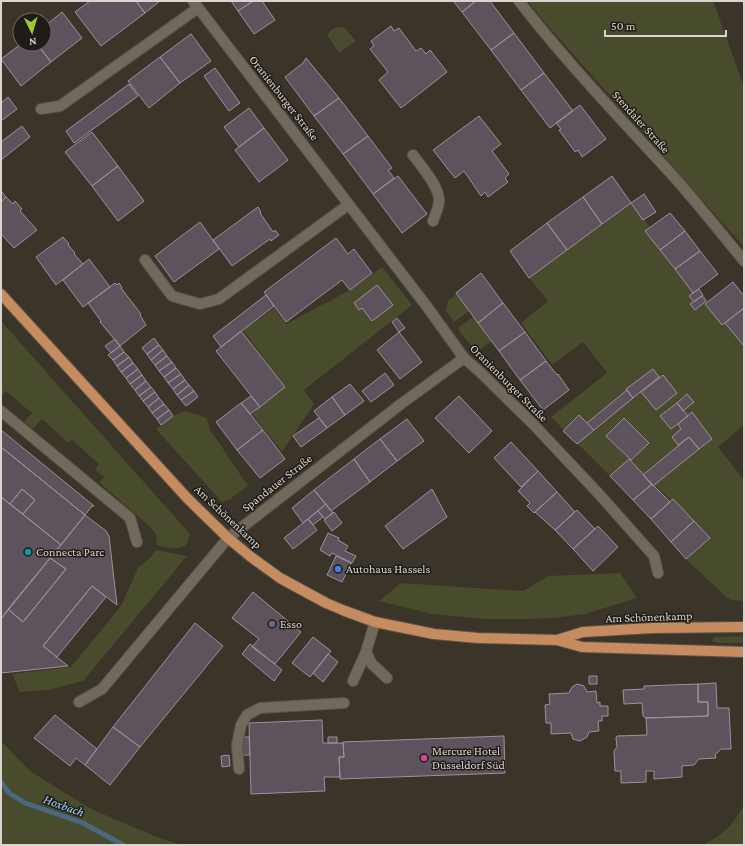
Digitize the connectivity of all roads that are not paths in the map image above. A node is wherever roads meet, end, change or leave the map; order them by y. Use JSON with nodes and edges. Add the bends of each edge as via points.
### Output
{"nodes":[{"id":1,"x":519,"y":1,"type":"edge"},
{"id":2,"x":196,"y":5,"type":"edge"},
{"id":3,"x":41,"y":109,"type":"dead end"},
{"id":4,"x":413,"y":155,"type":"dead end"},
{"id":5,"x":348,"y":205,"type":"junction"},
{"id":6,"x":433,"y":221,"type":"dead end"},
{"id":7,"x":145,"y":260,"type":"dead end"},
{"id":8,"x":744,"y":261,"type":"edge"},
{"id":9,"x":1,"y":294,"type":"edge"},
{"id":10,"x":464,"y":358,"type":"junction"},
{"id":11,"x":1,"y":411,"type":"edge"},
{"id":12,"x":228,"y":538,"type":"junction"},
{"id":13,"x":138,"y":542,"type":"dead end"},
{"id":14,"x":658,"y":573,"type":"dead end"},
{"id":15,"x":375,"y":622,"type":"junction"},
{"id":16,"x":744,"y":627,"type":"edge"},
{"id":17,"x":557,"y":640,"type":"junction"},
{"id":18,"x":366,"y":652,"type":"junction"},
{"id":19,"x":744,"y":652,"type":"edge"},
{"id":20,"x":387,"y":678,"type":"dead end"},
{"id":21,"x":353,"y":681,"type":"dead end"},
{"id":22,"x":79,"y":702,"type":"dead end"},
{"id":23,"x":344,"y":703,"type":"dead end"},
{"id":24,"x":239,"y":769,"type":"dead end"}],
"edges":[{"from":1,"to":8,"type":"street","name":"Stendaler Straße"},
{"from":2,"to":3,"type":"street","name":"Oranienburger Straße","via":[[60,106]]},
{"from":2,"to":5,"type":"street","name":"Oranienburger Straße"},
{"from":4,"to":6,"type":"street","via":[[434,185],[439,200]]},
{"from":5,"to":7,"type":"street","via":[[219,299],[200,304],[172,296]]},
{"from":5,"to":10,"type":"street","name":"Oranienburger Straße"},
{"from":9,"to":12,"type":"main road","name":"Am Schönenkamp","via":[[188,499]]},
{"from":10,"to":12,"type":"street","name":"Spandauer Straße"},
{"from":10,"to":14,"type":"street","name":"Oranienburger Straße","via":[[521,412],[598,493],[654,556]]},
{"from":11,"to":13,"type":"street","via":[[130,518]]},
{"from":12,"to":15,"type":"main road","name":"Am Schönenkamp","via":[[280,578],[332,606]]},
{"from":12,"to":22,"type":"street","name":"Spandauer Straße","via":[[102,689]]},
{"from":15,"to":17,"type":"main road","name":"Am Schönenkamp","via":[[434,634]]},
{"from":15,"to":18,"type":"street"},
{"from":16,"to":17,"type":"main road","name":"Am Schönenkamp","via":[[583,632]]},
{"from":17,"to":19,"type":"main road","name":"Am Schönenkamp","via":[[582,646]]},
{"from":18,"to":20,"type":"street","via":[[372,664]]},
{"from":18,"to":21,"type":"street"},
{"from":23,"to":24,"type":"street","via":[[260,708],[247,715],[241,725],[238,745]]}]}
